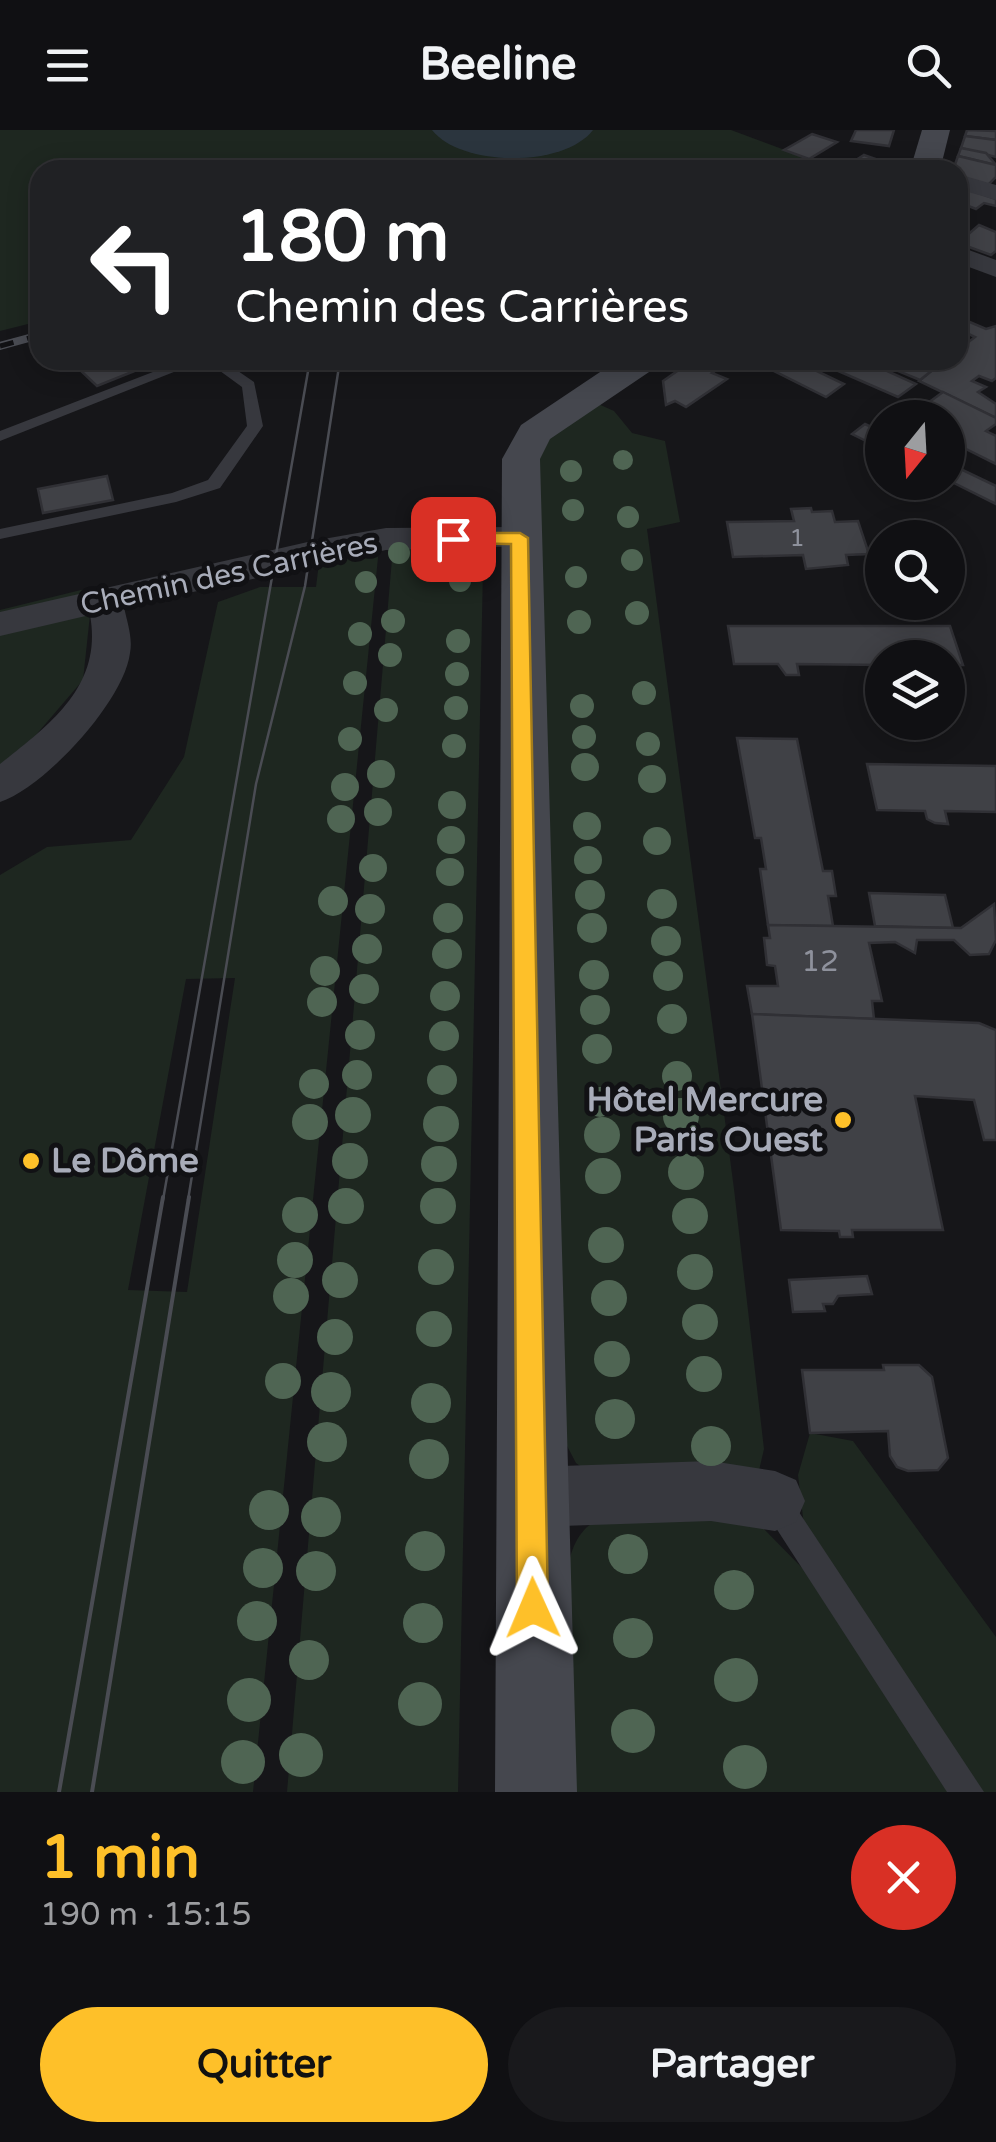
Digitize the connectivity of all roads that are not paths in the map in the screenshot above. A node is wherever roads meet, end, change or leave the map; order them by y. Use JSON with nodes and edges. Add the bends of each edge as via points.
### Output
{"nodes":[{"id":1,"x":936,"y":130,"type":"edge"},
{"id":2,"x":927,"y":160,"type":"edge"},
{"id":3,"x":968,"y":185,"type":"edge"},
{"id":4,"x":996,"y":193,"type":"edge"},
{"id":5,"x":968,"y":258,"type":"edge"},
{"id":6,"x":996,"y":269,"type":"edge"},
{"id":7,"x":171,"y":370,"type":"edge"},
{"id":8,"x":226,"y":370,"type":"edge"},
{"id":9,"x":627,"y":370,"type":"edge"},
{"id":10,"x":0,"y":436,"type":"edge"},
{"id":11,"x":0,"y":534,"type":"edge"},
{"id":12,"x":520,"y":538,"type":"junction"},
{"id":13,"x":105,"y":599,"type":"junction"},
{"id":14,"x":0,"y":624,"type":"edge"},
{"id":15,"x":0,"y":786,"type":"edge"},
{"id":16,"x":531,"y":1497,"type":"junction"},
{"id":17,"x":775,"y":1501,"type":"joint"},
{"id":18,"x":536,"y":1792,"type":"edge"},
{"id":19,"x":967,"y":1792,"type":"edge"}],
"edges":[{"from":1,"to":2,"type":"main road"},
{"from":3,"to":4,"type":"street"},
{"from":5,"to":6,"type":"street"},
{"from":7,"to":10,"type":"lane"},
{"from":8,"to":11,"type":"lane","via":[[248,385],[255,426],[214,484]]},
{"from":9,"to":12,"type":"main road","via":[[534,432],[522,459]]},
{"from":12,"to":13,"type":"street","name":"Chemin des Carrières","via":[[386,540]]},
{"from":12,"to":16,"type":"main road"},
{"from":13,"to":14,"type":"street","name":"Chemin des Carrières"},
{"from":13,"to":15,"type":"street","via":[[112,651],[99,687]]},
{"from":16,"to":17,"type":"street","via":[[710,1491]]},
{"from":16,"to":18,"type":"main road"},
{"from":17,"to":19,"type":"lane"}]}
